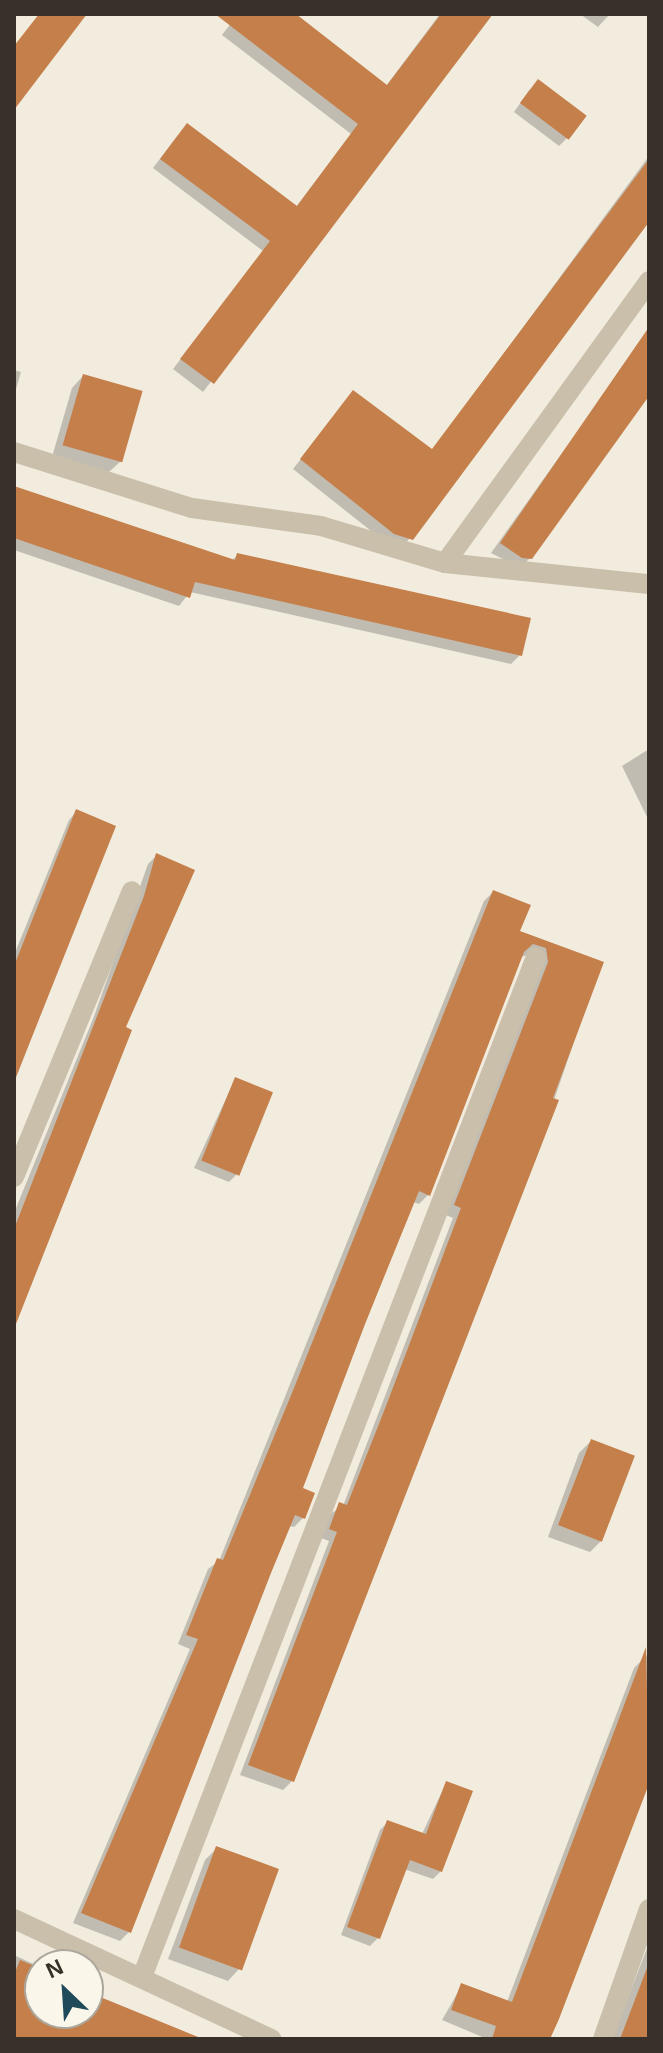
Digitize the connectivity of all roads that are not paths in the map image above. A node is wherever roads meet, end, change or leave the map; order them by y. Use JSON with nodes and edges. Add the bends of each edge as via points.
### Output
{"nodes":[{"id":1,"x":649,"y":281,"type":"edge"},
{"id":2,"x":14,"y":452,"type":"edge"},
{"id":3,"x":445,"y":563,"type":"junction"},
{"id":4,"x":649,"y":584,"type":"edge"},
{"id":5,"x":132,"y":891,"type":"dead end"},
{"id":6,"x":536,"y":957,"type":"dead end"},
{"id":7,"x":14,"y":1177,"type":"edge"},
{"id":8,"x":649,"y":1909,"type":"edge"},
{"id":9,"x":14,"y":1919,"type":"edge"},
{"id":10,"x":142,"y":1977,"type":"junction"},
{"id":11,"x":271,"y":2039,"type":"edge"},
{"id":12,"x":603,"y":2039,"type":"edge"}],
"edges":[{"from":1,"to":3,"type":"street"},
{"from":2,"to":3,"type":"street","via":[[192,508],[321,526]]},
{"from":3,"to":4,"type":"street"},
{"from":5,"to":7,"type":"street"},
{"from":6,"to":10,"type":"street"},
{"from":8,"to":12,"type":"street"},
{"from":9,"to":10,"type":"street"},
{"from":10,"to":11,"type":"street"}]}
